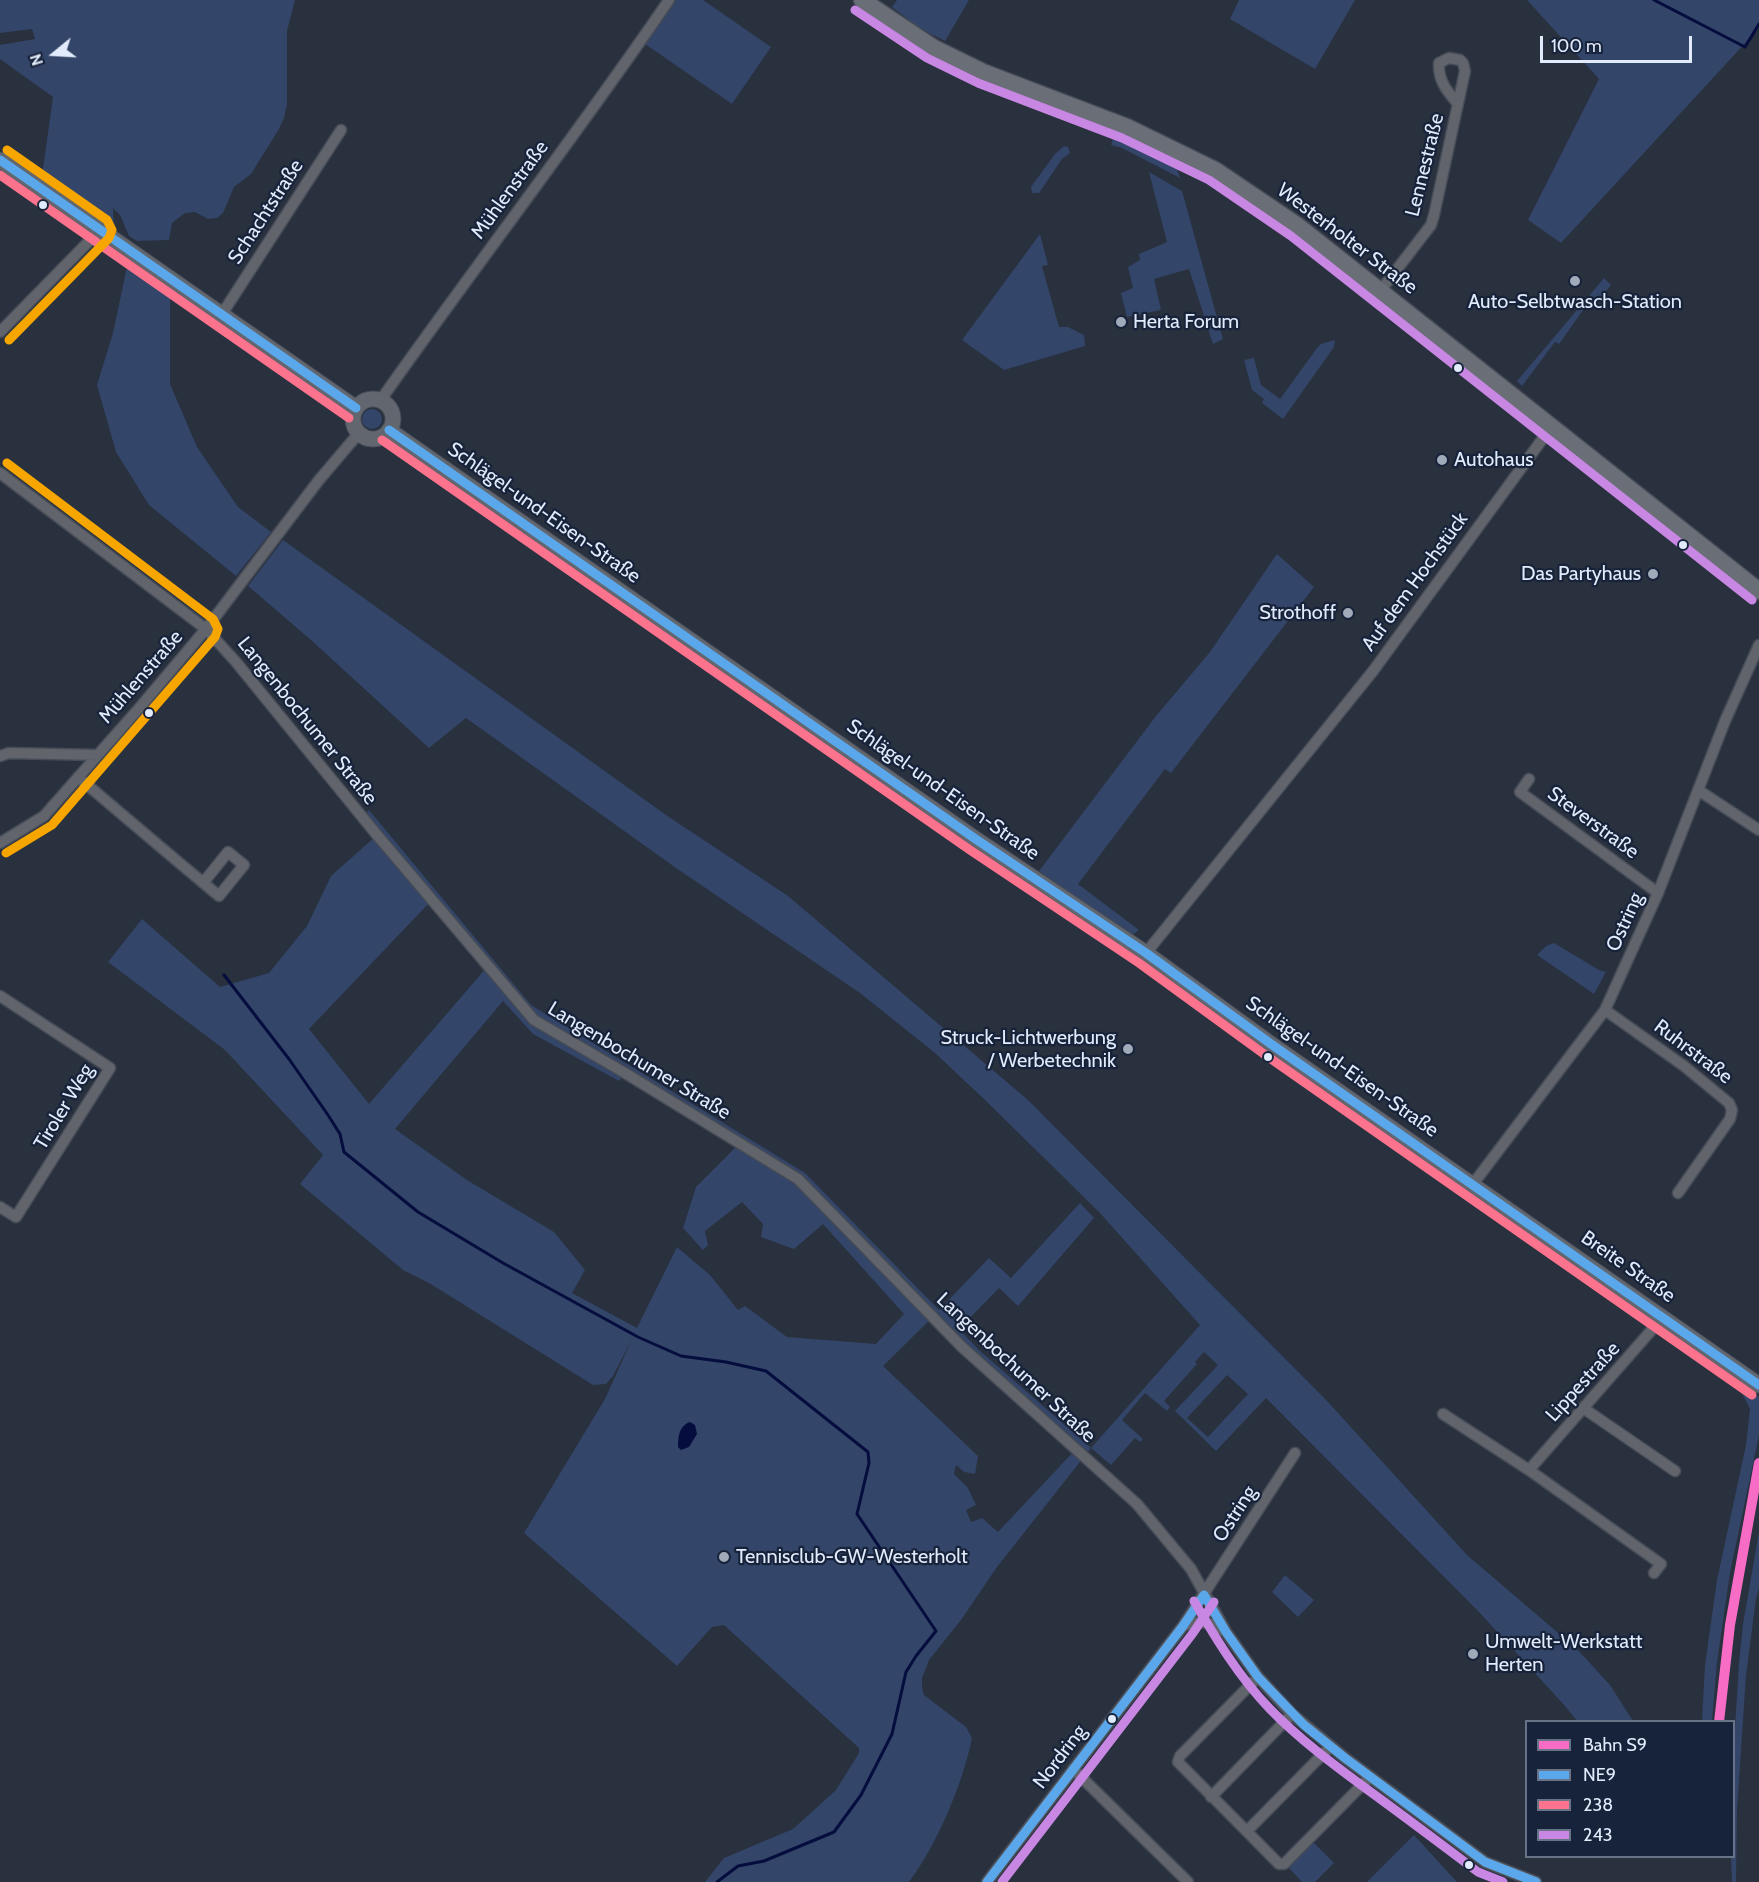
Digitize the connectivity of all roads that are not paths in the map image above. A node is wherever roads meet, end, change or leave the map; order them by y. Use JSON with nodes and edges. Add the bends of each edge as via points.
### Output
{"nodes":[{"id":1,"x":669,"y":0,"type":"edge"},
{"id":2,"x":862,"y":0,"type":"edge"},
{"id":3,"x":1458,"y":104,"type":"dead end"},
{"id":4,"x":341,"y":130,"type":"dead end"},
{"id":5,"x":0,"y":160,"type":"edge"},
{"id":6,"x":100,"y":230,"type":"junction"},
{"id":7,"x":1381,"y":290,"type":"junction"},
{"id":8,"x":222,"y":314,"type":"junction"},
{"id":9,"x":0,"y":332,"type":"edge"},
{"id":10,"x":380,"y":401,"type":"junction"},
{"id":11,"x":356,"y":408,"type":"junction"},
{"id":12,"x":1552,"y":426,"type":"junction"},
{"id":13,"x":389,"y":430,"type":"junction"},
{"id":14,"x":359,"y":433,"type":"junction"},
{"id":15,"x":0,"y":473,"type":"edge"},
{"id":16,"x":1759,"y":591,"type":"edge"},
{"id":17,"x":206,"y":629,"type":"junction"},
{"id":18,"x":1759,"y":645,"type":"edge"},
{"id":19,"x":98,"y":754,"type":"junction"},
{"id":20,"x":0,"y":756,"type":"edge"},
{"id":21,"x":78,"y":777,"type":"junction"},
{"id":22,"x":1529,"y":779,"type":"dead end"},
{"id":23,"x":1698,"y":790,"type":"junction"},
{"id":24,"x":1759,"y":830,"type":"edge"},
{"id":25,"x":0,"y":843,"type":"edge"},
{"id":26,"x":203,"y":883,"type":"dead end"},
{"id":27,"x":1658,"y":893,"type":"junction"},
{"id":28,"x":1146,"y":954,"type":"junction"},
{"id":29,"x":0,"y":996,"type":"edge"},
{"id":30,"x":1605,"y":1010,"type":"junction"},
{"id":31,"x":1473,"y":1184,"type":"junction"},
{"id":32,"x":1678,"y":1193,"type":"dead end"},
{"id":33,"x":0,"y":1207,"type":"edge"},
{"id":34,"x":1663,"y":1317,"type":"junction"},
{"id":35,"x":1758,"y":1384,"type":"edge"},
{"id":36,"x":1583,"y":1408,"type":"junction"},
{"id":37,"x":1443,"y":1414,"type":"dead end"},
{"id":38,"x":1296,"y":1453,"type":"dead end"},
{"id":39,"x":1529,"y":1470,"type":"junction"},
{"id":40,"x":1675,"y":1471,"type":"dead end"},
{"id":41,"x":1654,"y":1573,"type":"dead end"},
{"id":42,"x":1204,"y":1595,"type":"junction"},
{"id":43,"x":1183,"y":1626,"type":"junction"},
{"id":44,"x":1226,"y":1632,"type":"junction"},
{"id":45,"x":1258,"y":1677,"type":"junction"},
{"id":46,"x":1292,"y":1714,"type":"junction"},
{"id":47,"x":1330,"y":1747,"type":"junction"},
{"id":48,"x":1073,"y":1769,"type":"junction"},
{"id":49,"x":1370,"y":1777,"type":"junction"},
{"id":50,"x":1211,"y":1797,"type":"junction"},
{"id":51,"x":1247,"y":1831,"type":"junction"},
{"id":52,"x":987,"y":1882,"type":"edge"},
{"id":53,"x":1188,"y":1882,"type":"edge"},
{"id":54,"x":1536,"y":1882,"type":"edge"}],
"edges":[{"from":1,"to":10,"type":"street","name":"Mühlenstraße"},
{"from":2,"to":7,"type":"main road","name":"Westerholter Straße","via":[[934,48],[983,72],[1126,127],[1215,170],[1298,226]]},
{"from":3,"to":7,"type":"street","name":"Lennestraße","via":[[1431,225]]},
{"from":4,"to":8,"type":"street","name":"Schachtstraße"},
{"from":5,"to":6,"type":"street"},
{"from":6,"to":8,"type":"street"},
{"from":6,"to":9,"type":"street"},
{"from":7,"to":12,"type":"main road","name":"Westerholter Straße"},
{"from":8,"to":11,"type":"street"},
{"from":10,"to":11,"type":"street","via":[[366,400]]},
{"from":10,"to":13,"type":"street","via":[[392,414]]},
{"from":11,"to":14,"type":"street","via":[[353,422]]},
{"from":12,"to":16,"type":"main road","name":"Westerholter Straße"},
{"from":12,"to":28,"type":"street","name":"Auf dem Hochstück","via":[[1373,671]]},
{"from":13,"to":14,"type":"street","via":[[374,438]]},
{"from":13,"to":28,"type":"street","name":"Schlägel-und-Eisen-Straße"},
{"from":14,"to":17,"type":"street","name":"Mühlenstraße"},
{"from":15,"to":17,"type":"street","name":"Langenbochumer Straße"},
{"from":17,"to":19,"type":"street","name":"Mühlenstraße"},
{"from":17,"to":42,"type":"street","name":"Langenbochumer Straße","via":[[534,1020],[798,1179],[962,1347],[1137,1504],[1191,1569]]},
{"from":18,"to":23,"type":"street","name":"Ostring"},
{"from":19,"to":20,"type":"street"},
{"from":19,"to":21,"type":"street","name":"Mühlenstraße"},
{"from":21,"to":25,"type":"street","name":"Mühlenstraße","via":[[44,816]]},
{"from":21,"to":26,"type":"street"},
{"from":22,"to":27,"type":"street","name":"Steverstraße","via":[[1520,792]]},
{"from":23,"to":24,"type":"street"},
{"from":23,"to":27,"type":"street","name":"Ostring"},
{"from":27,"to":30,"type":"street","name":"Ostring"},
{"from":28,"to":31,"type":"street","name":"Schlägel-und-Eisen-Straße"},
{"from":29,"to":33,"type":"street","name":"Tiroler Weg","via":[[110,1068],[16,1218]]},
{"from":30,"to":31,"type":"street","name":"Ostring"},
{"from":30,"to":32,"type":"street","name":"Ruhrstraße","via":[[1684,1066],[1729,1103],[1732,1110],[1730,1119]]},
{"from":31,"to":34,"type":"street","name":"Breite Straße"},
{"from":34,"to":35,"type":"street","name":"Breite Straße"},
{"from":34,"to":36,"type":"street","name":"Lippestraße"},
{"from":36,"to":39,"type":"street","name":"Lippestraße"},
{"from":36,"to":40,"type":"street"},
{"from":37,"to":39,"type":"street"},
{"from":38,"to":42,"type":"street","name":"Ostring"},
{"from":39,"to":41,"type":"street","via":[[1661,1564]]},
{"from":42,"to":43,"type":"street","name":"Nordring"},
{"from":42,"to":44,"type":"street","name":"Langenbochumer Straße"},
{"from":43,"to":44,"type":"street","via":[[1206,1621]]},
{"from":43,"to":48,"type":"street","name":"Nordring"},
{"from":44,"to":45,"type":"street","name":"Langenbochumer Straße"},
{"from":45,"to":46,"type":"street","name":"Langenbochumer Straße"},
{"from":45,"to":50,"type":"street","via":[[1180,1756],[1181,1766]]},
{"from":46,"to":47,"type":"street","name":"Langenbochumer Straße"},
{"from":46,"to":50,"type":"street"},
{"from":47,"to":49,"type":"street","name":"Langenbochumer Straße"},
{"from":47,"to":51,"type":"street"},
{"from":48,"to":52,"type":"street","name":"Nordring"},
{"from":48,"to":53,"type":"street"},
{"from":49,"to":51,"type":"street","via":[[1284,1864],[1279,1864]]},
{"from":49,"to":54,"type":"street","name":"Langenbochumer Straße","via":[[1485,1862]]},
{"from":50,"to":51,"type":"street"}]}
